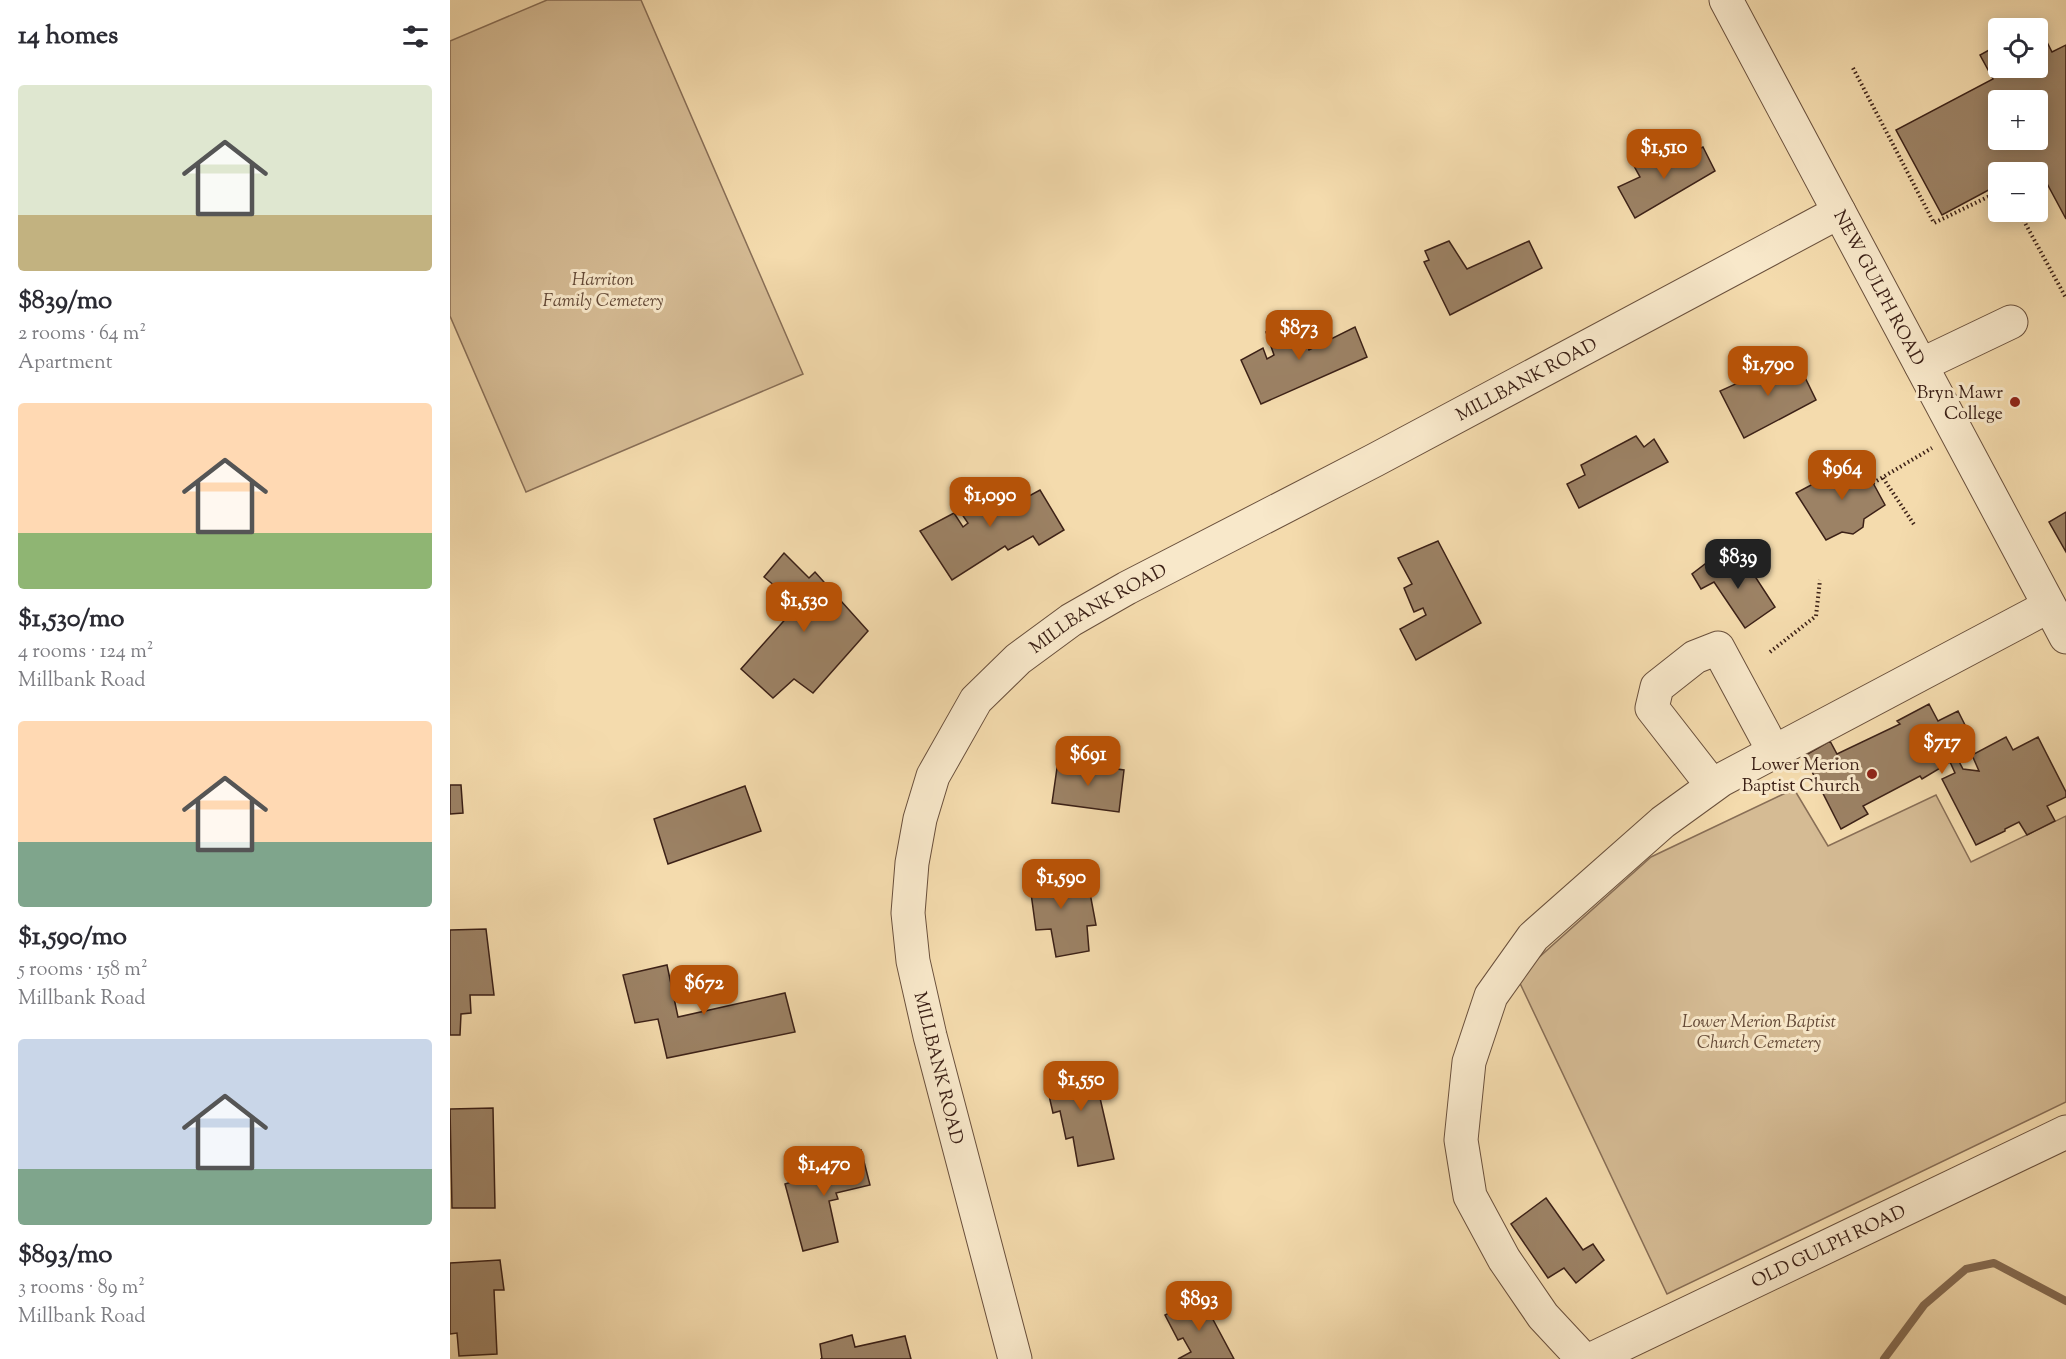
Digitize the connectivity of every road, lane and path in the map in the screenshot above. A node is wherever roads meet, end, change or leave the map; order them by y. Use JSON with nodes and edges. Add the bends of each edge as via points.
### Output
{"nodes":[{"id":1,"x":1726,"y":0,"type":"edge"},
{"id":2,"x":1853,"y":68,"type":"dead end"},
{"id":3,"x":1988,"y":197,"type":"edge"},
{"id":4,"x":1839,"y":212,"type":"junction"},
{"id":5,"x":2024,"y":222,"type":"edge"},
{"id":6,"x":2066,"y":298,"type":"edge"},
{"id":7,"x":2011,"y":322,"type":"dead end"},
{"id":8,"x":1921,"y":365,"type":"junction"},
{"id":9,"x":1956,"y":432,"type":"junction"},
{"id":10,"x":1883,"y":478,"type":"junction"},
{"id":11,"x":1874,"y":483,"type":"dead end"},
{"id":12,"x":1915,"y":526,"type":"dead end"},
{"id":13,"x":1820,"y":580,"type":"dead end"},
{"id":14,"x":2049,"y":606,"type":"junction"},
{"id":15,"x":2066,"y":637,"type":"edge"},
{"id":16,"x":1770,"y":652,"type":"dead end"},
{"id":17,"x":1774,"y":752,"type":"junction"},
{"id":18,"x":1713,"y":785,"type":"junction"},
{"id":19,"x":2066,"y":1132,"type":"edge"},
{"id":20,"x":1015,"y":1359,"type":"edge"},
{"id":21,"x":1583,"y":1359,"type":"edge"},
{"id":22,"x":1592,"y":1359,"type":"edge"}],
"edges":[{"from":1,"to":4,"type":"street","name":"NEW GULPH ROAD"},
{"from":2,"to":3,"type":"path","via":[[1934,223]]},
{"from":4,"to":8,"type":"street","name":"NEW GULPH ROAD"},
{"from":4,"to":20,"type":"street","name":"MILLBANK ROAD","via":[[1126,588],[1018,659],[976,700],[933,776],[920,819],[908,913],[913,961],[930,1036]]},
{"from":5,"to":6,"type":"path"},
{"from":7,"to":8,"type":"street"},
{"from":8,"to":9,"type":"street","name":"NEW GULPH ROAD"},
{"from":9,"to":10,"type":"path"},
{"from":9,"to":14,"type":"street","name":"NEW GULPH ROAD"},
{"from":10,"to":11,"type":"path"},
{"from":10,"to":12,"type":"path"},
{"from":13,"to":16,"type":"path","via":[[1816,616]]},
{"from":14,"to":15,"type":"street","name":"NEW GULPH ROAD"},
{"from":14,"to":17,"type":"street"},
{"from":17,"to":18,"type":"street"},
{"from":17,"to":18,"type":"street","via":[[1718,648],[1695,657],[1656,687],[1652,708]]},
{"from":18,"to":21,"type":"street","via":[[1663,822],[1533,937],[1491,996],[1469,1062],[1461,1140],[1470,1196],[1504,1259],[1542,1316]]},
{"from":19,"to":22,"type":"street","name":"OLD GULPH ROAD"}]}
